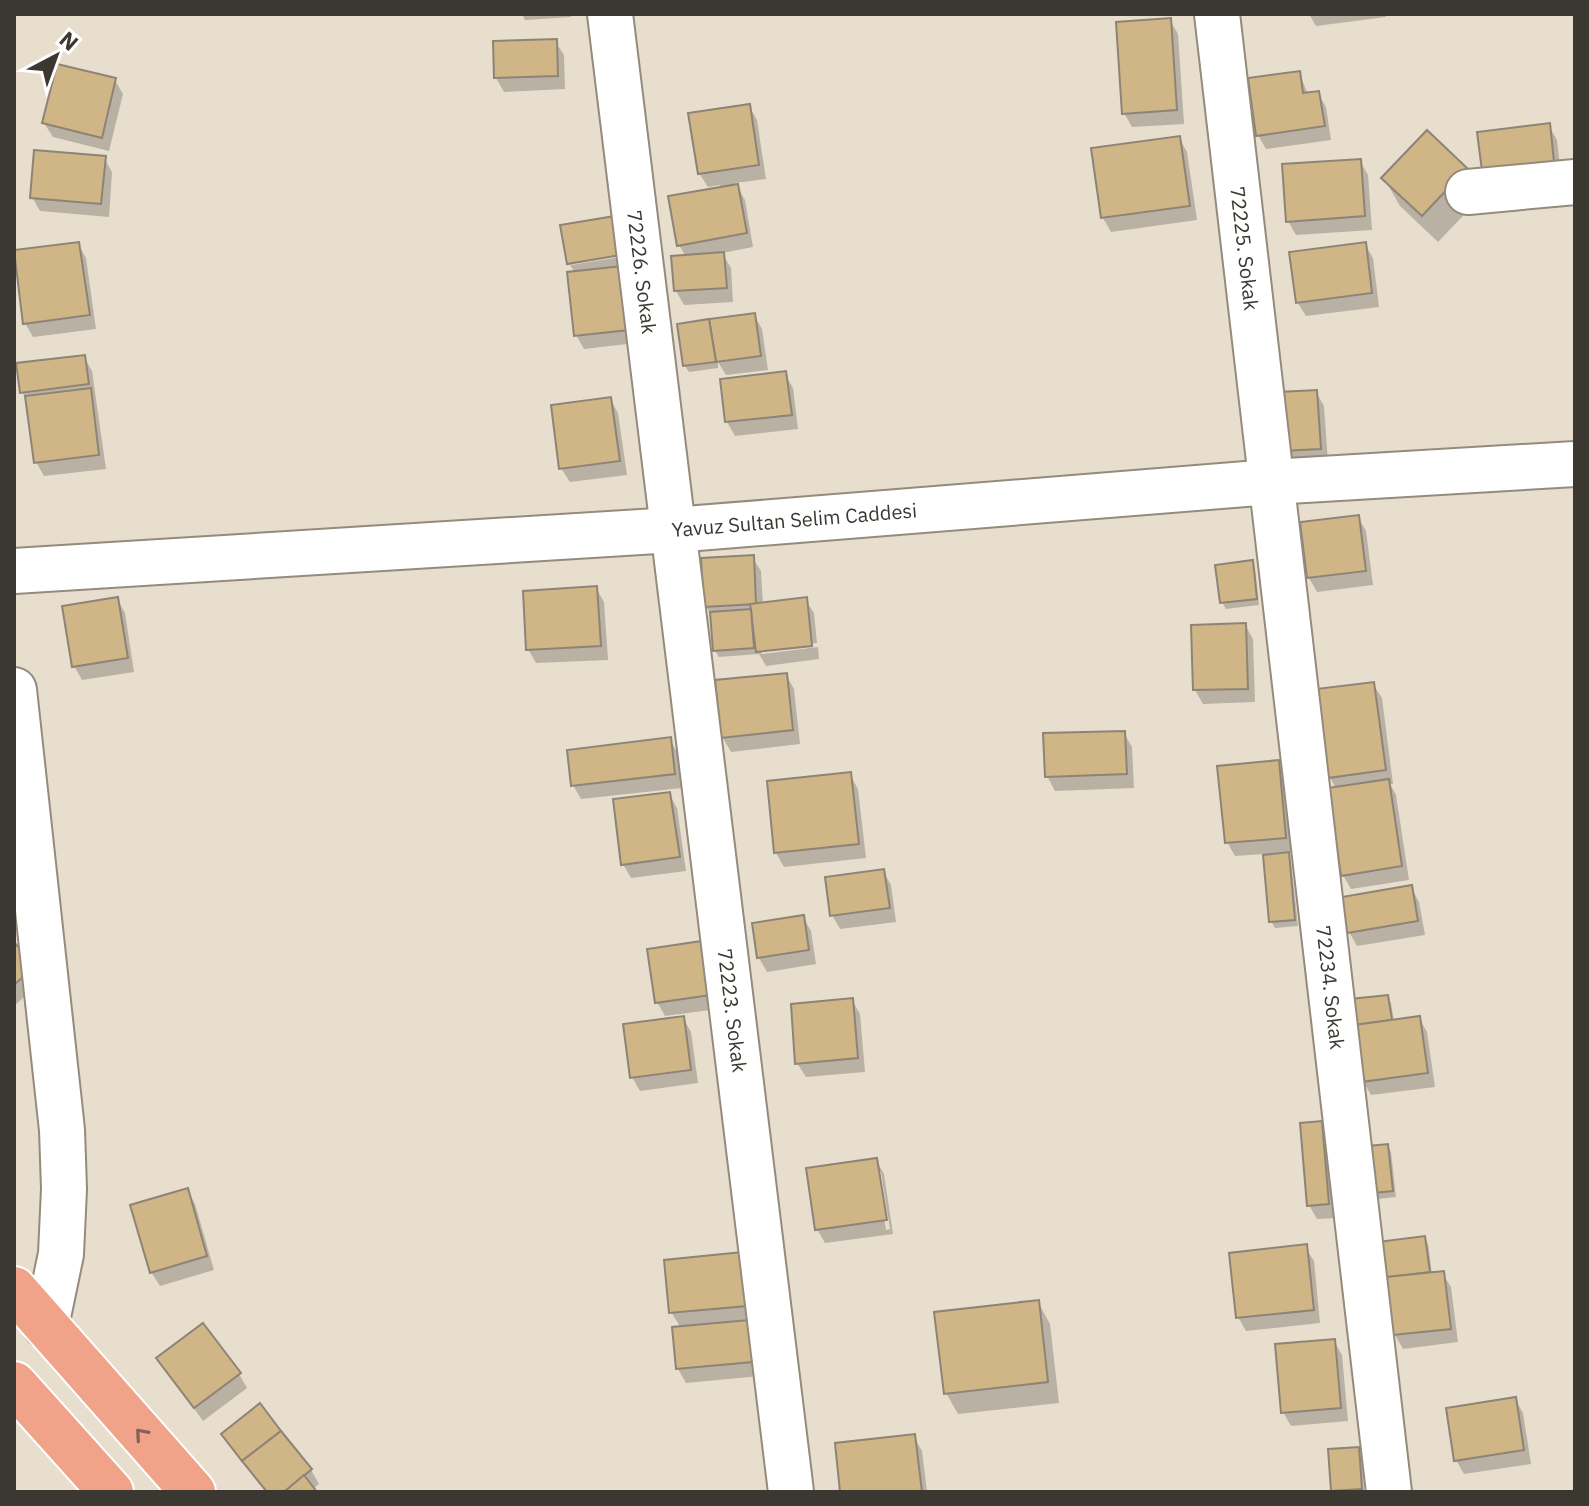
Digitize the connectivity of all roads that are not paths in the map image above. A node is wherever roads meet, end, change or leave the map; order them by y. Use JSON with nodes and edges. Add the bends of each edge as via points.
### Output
{"nodes":[{"id":1,"x":610,"y":14,"type":"edge"},
{"id":2,"x":1217,"y":14,"type":"edge"},
{"id":3,"x":1575,"y":182,"type":"edge"},
{"id":4,"x":1468,"y":192,"type":"dead end"},
{"id":5,"x":1575,"y":464,"type":"edge"},
{"id":6,"x":1271,"y":482,"type":"junction"},
{"id":7,"x":673,"y":530,"type":"junction"},
{"id":8,"x":14,"y":571,"type":"edge"},
{"id":9,"x":14,"y":690,"type":"edge"},
{"id":10,"x":14,"y":1289,"type":"edge"},
{"id":11,"x":46,"y":1326,"type":"junction"},
{"id":12,"x":14,"y":1384,"type":"edge"},
{"id":13,"x":111,"y":1492,"type":"edge"},
{"id":14,"x":193,"y":1492,"type":"edge"},
{"id":15,"x":791,"y":1492,"type":"edge"},
{"id":16,"x":1389,"y":1492,"type":"edge"}],
"edges":[{"from":1,"to":7,"type":"street","name":"72226. Sokak"},
{"from":2,"to":6,"type":"street","name":"72225. Sokak"},
{"from":3,"to":4,"type":"street"},
{"from":5,"to":6,"type":"street","name":"Yavuz Sultan Selim Caddesi"},
{"from":6,"to":7,"type":"street","name":"Yavuz Sultan Selim Caddesi"},
{"from":6,"to":16,"type":"street","name":"72234. Sokak"},
{"from":7,"to":8,"type":"street","name":"Yavuz Sultan Selim Caddesi"},
{"from":7,"to":15,"type":"street","name":"72223. Sokak"},
{"from":9,"to":11,"type":"street","via":[[62,1130],[61,1254]]},
{"from":10,"to":11,"type":"main road"},
{"from":14,"to":11,"type":"main road","one_way":true},
{"from":12,"to":13,"type":"main road"}]}
